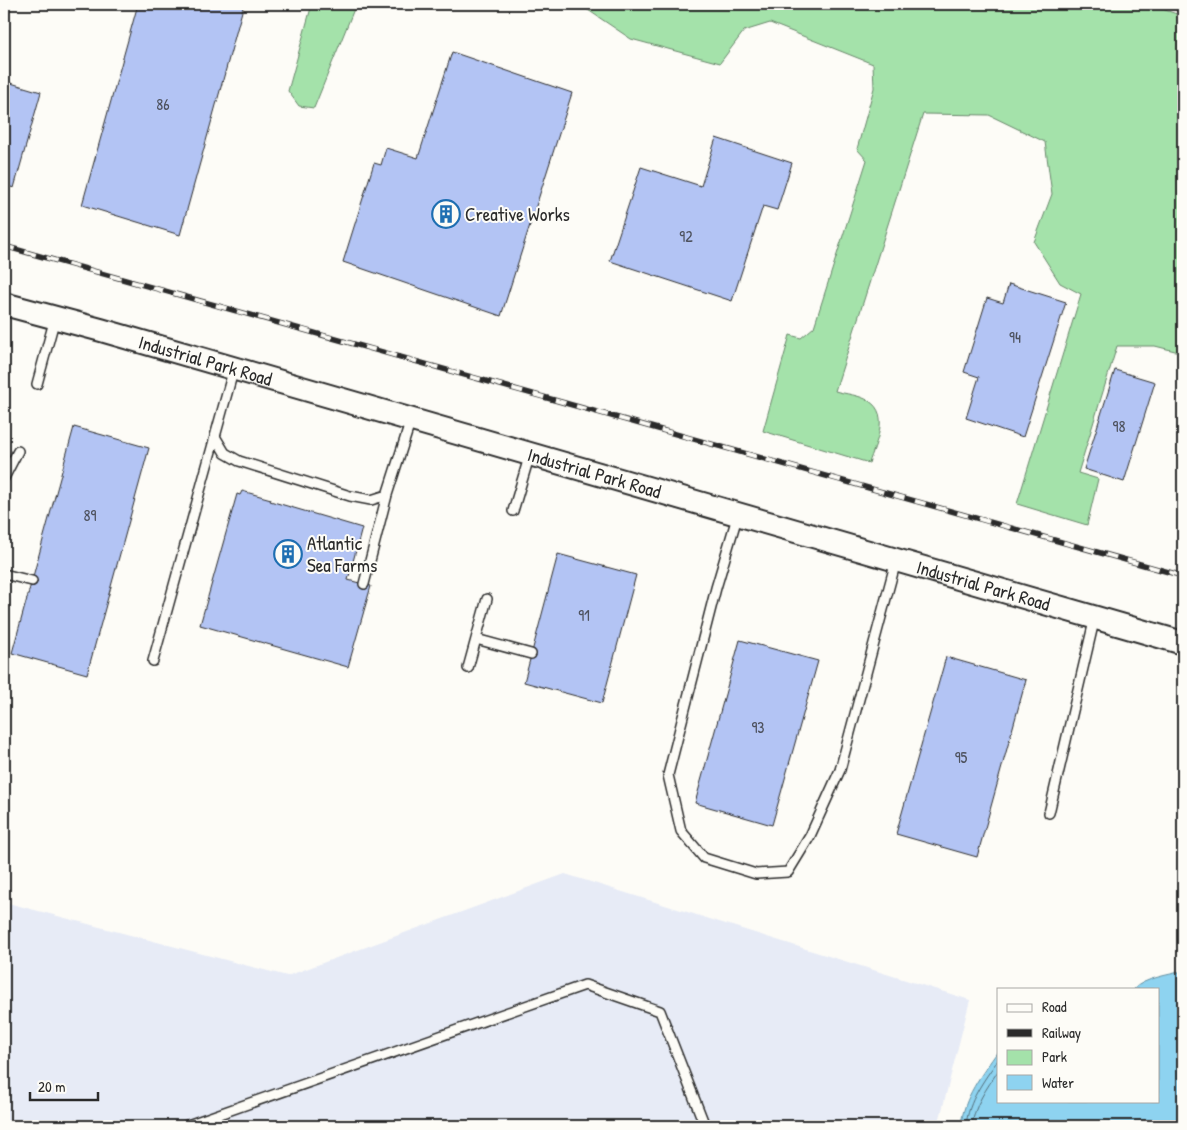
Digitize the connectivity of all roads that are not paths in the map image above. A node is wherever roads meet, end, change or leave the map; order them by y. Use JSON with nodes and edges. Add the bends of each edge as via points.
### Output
{"nodes":[{"id":1,"x":4,"y":304,"type":"edge"},
{"id":2,"x":55,"y":317,"type":"junction"},
{"id":3,"x":234,"y":368,"type":"junction"},
{"id":4,"x":37,"y":384,"type":"dead end"},
{"id":5,"x":411,"y":419,"type":"junction"},
{"id":6,"x":216,"y":438,"type":"junction"},
{"id":7,"x":18,"y":451,"type":"dead end"},
{"id":8,"x":530,"y":454,"type":"junction"},
{"id":9,"x":4,"y":478,"type":"edge"},
{"id":10,"x":386,"y":494,"type":"junction"},
{"id":11,"x":513,"y":511,"type":"dead end"},
{"id":12,"x":738,"y":514,"type":"junction"},
{"id":13,"x":897,"y":560,"type":"junction"},
{"id":14,"x":4,"y":574,"type":"edge"},
{"id":15,"x":32,"y":581,"type":"dead end"},
{"id":16,"x":364,"y":584,"type":"dead end"},
{"id":17,"x":487,"y":599,"type":"dead end"},
{"id":18,"x":1095,"y":617,"type":"junction"},
{"id":19,"x":476,"y":639,"type":"junction"},
{"id":20,"x":1183,"y":643,"type":"edge"},
{"id":21,"x":532,"y":654,"type":"dead end"},
{"id":22,"x":153,"y":661,"type":"dead end"},
{"id":23,"x":468,"y":668,"type":"dead end"},
{"id":24,"x":1049,"y":813,"type":"dead end"},
{"id":25,"x":186,"y":1126,"type":"edge"},
{"id":26,"x":705,"y":1126,"type":"edge"}],
"edges":[{"from":1,"to":2,"type":"street","name":"Industrial Park Road"},
{"from":2,"to":3,"type":"street","name":"Industrial Park Road"},
{"from":2,"to":4,"type":"lane"},
{"from":3,"to":5,"type":"street","name":"Industrial Park Road"},
{"from":3,"to":6,"type":"lane"},
{"from":5,"to":8,"type":"street","name":"Industrial Park Road"},
{"from":5,"to":10,"type":"lane"},
{"from":6,"to":10,"type":"lane","via":[[225,453],[239,460],[350,496],[371,500]]},
{"from":6,"to":22,"type":"lane"},
{"from":7,"to":9,"type":"lane"},
{"from":8,"to":11,"type":"lane"},
{"from":8,"to":12,"type":"street","name":"Industrial Park Road"},
{"from":10,"to":16,"type":"lane"},
{"from":12,"to":13,"type":"street","name":"Industrial Park Road"},
{"from":12,"to":13,"type":"lane","via":[[668,775],[681,831],[704,858],[756,874],[788,872],[810,836],[840,770]]},
{"from":13,"to":18,"type":"street","name":"Industrial Park Road"},
{"from":14,"to":15,"type":"lane"},
{"from":17,"to":19,"type":"lane"},
{"from":18,"to":20,"type":"street","name":"Industrial Park Road"},
{"from":18,"to":24,"type":"lane"},
{"from":19,"to":21,"type":"lane"},
{"from":19,"to":23,"type":"lane"},
{"from":25,"to":26,"type":"lane","via":[[586,985],[660,1011]]}]}
